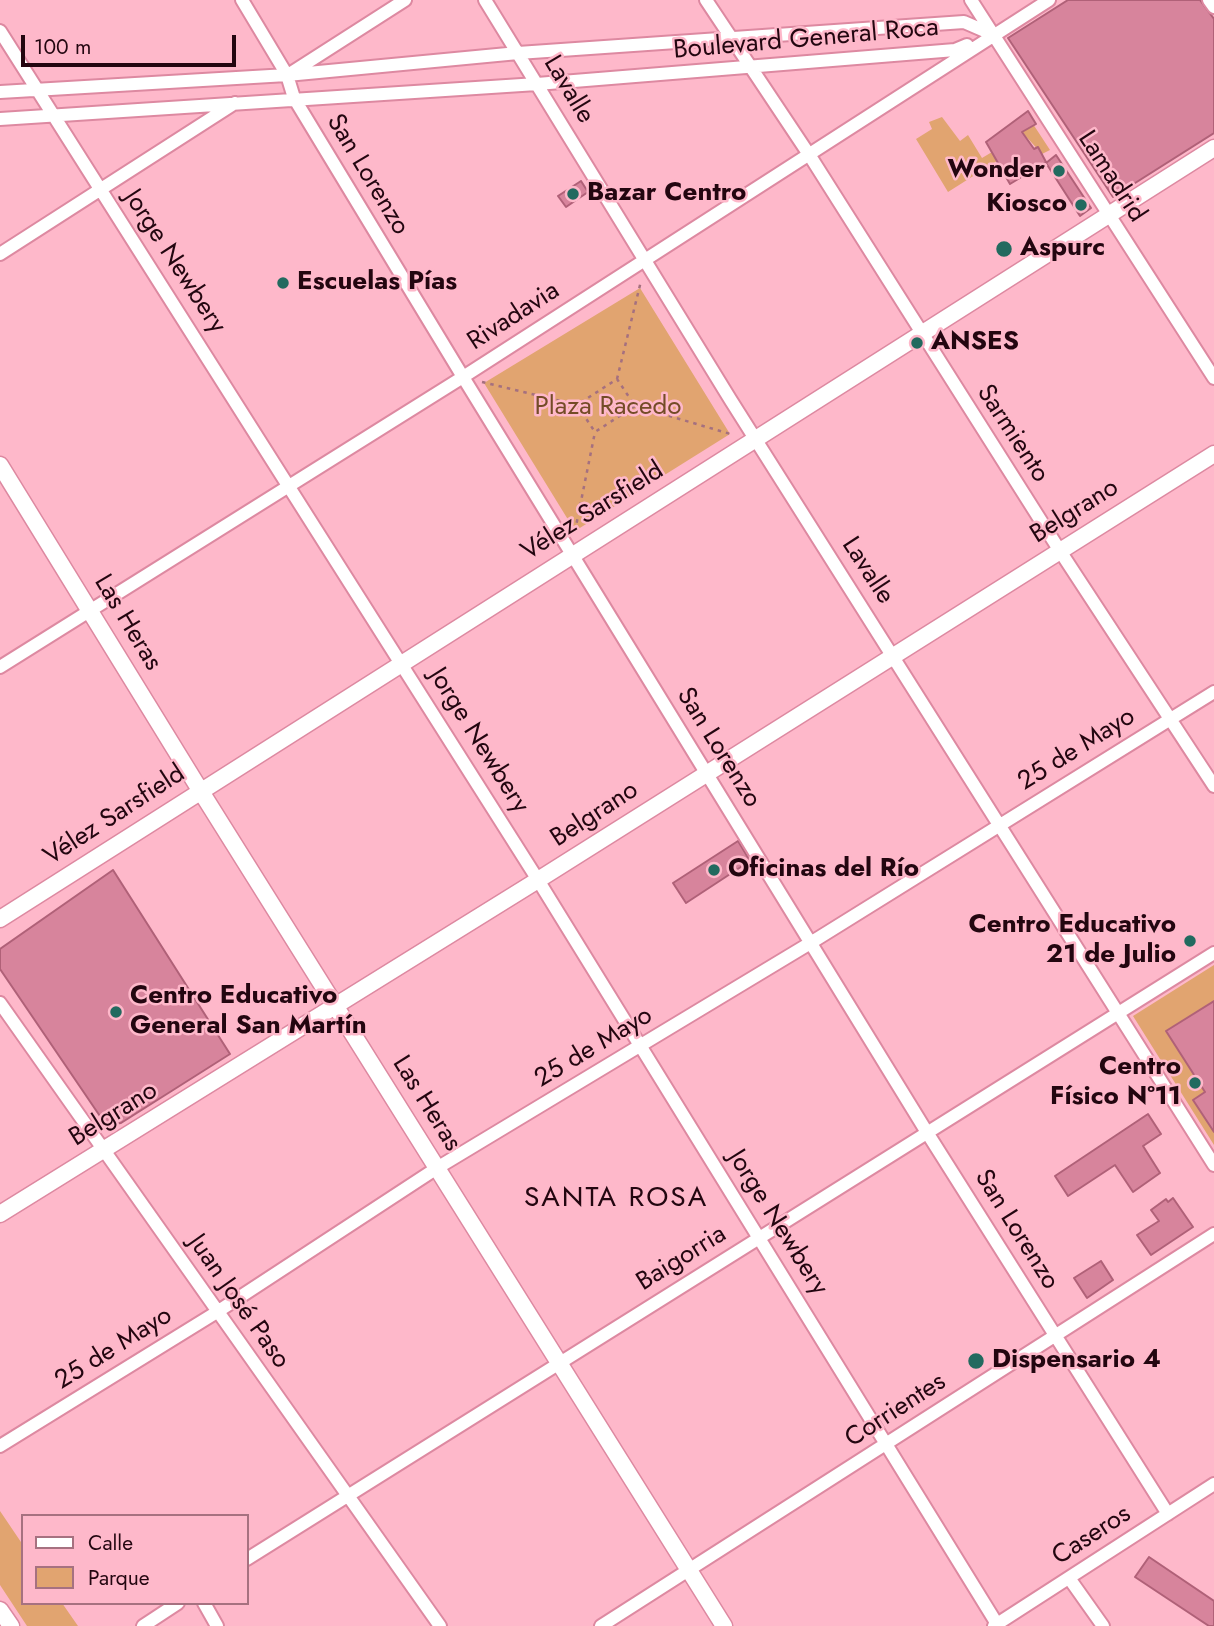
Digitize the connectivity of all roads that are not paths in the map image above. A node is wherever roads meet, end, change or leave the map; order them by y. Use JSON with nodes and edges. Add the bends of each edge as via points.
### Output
{"nodes":[{"id":1,"x":242,"y":0,"type":"edge"},
{"id":2,"x":405,"y":0,"type":"edge"},
{"id":3,"x":485,"y":0,"type":"edge"},
{"id":4,"x":706,"y":0,"type":"edge"},
{"id":5,"x":971,"y":0,"type":"edge"},
{"id":6,"x":1049,"y":0,"type":"edge"},
{"id":7,"x":1209,"y":0,"type":"edge"},
{"id":8,"x":1214,"y":7,"type":"edge"},
{"id":9,"x":0,"y":32,"type":"edge"},
{"id":10,"x":994,"y":35,"type":"junction"},
{"id":11,"x":732,"y":38,"type":"junction"},
{"id":12,"x":518,"y":53,"type":"junction"},
{"id":13,"x":750,"y":67,"type":"junction"},
{"id":14,"x":287,"y":75,"type":"junction"},
{"id":15,"x":537,"y":84,"type":"junction"},
{"id":16,"x":36,"y":89,"type":"junction"},
{"id":17,"x":0,"y":92,"type":"edge"},
{"id":18,"x":294,"y":98,"type":"junction"},
{"id":19,"x":237,"y":102,"type":"junction"},
{"id":20,"x":52,"y":115,"type":"junction"},
{"id":21,"x":0,"y":119,"type":"edge"},
{"id":22,"x":1214,"y":148,"type":"edge"},
{"id":23,"x":810,"y":156,"type":"junction"},
{"id":24,"x":102,"y":191,"type":"junction"},
{"id":25,"x":1108,"y":214,"type":"junction"},
{"id":26,"x":0,"y":254,"type":"edge"},
{"id":27,"x":644,"y":261,"type":"junction"},
{"id":28,"x":920,"y":332,"type":"junction"},
{"id":29,"x":463,"y":377,"type":"junction"},
{"id":30,"x":1214,"y":378,"type":"edge"},
{"id":31,"x":755,"y":438,"type":"junction"},
{"id":32,"x":1214,"y":454,"type":"edge"},
{"id":33,"x":0,"y":465,"type":"edge"},
{"id":34,"x":290,"y":485,"type":"junction"},
{"id":35,"x":1060,"y":551,"type":"junction"},
{"id":36,"x":572,"y":554,"type":"junction"},
{"id":37,"x":90,"y":610,"type":"junction"},
{"id":38,"x":893,"y":654,"type":"junction"},
{"id":39,"x":401,"y":664,"type":"junction"},
{"id":40,"x":0,"y":667,"type":"edge"},
{"id":41,"x":1214,"y":692,"type":"edge"},
{"id":42,"x":1171,"y":719,"type":"junction"},
{"id":43,"x":706,"y":773,"type":"junction"},
{"id":44,"x":1214,"y":786,"type":"edge"},
{"id":45,"x":200,"y":790,"type":"junction"},
{"id":46,"x":999,"y":825,"type":"junction"},
{"id":47,"x":538,"y":880,"type":"junction"},
{"id":48,"x":0,"y":919,"type":"edge"},
{"id":49,"x":812,"y":942,"type":"junction"},
{"id":50,"x":1214,"y":953,"type":"edge"},
{"id":51,"x":0,"y":1003,"type":"edge"},
{"id":52,"x":336,"y":1006,"type":"junction"},
{"id":53,"x":1119,"y":1014,"type":"junction"},
{"id":54,"x":640,"y":1047,"type":"junction"},
{"id":55,"x":928,"y":1135,"type":"junction"},
{"id":56,"x":103,"y":1150,"type":"junction"},
{"id":57,"x":1214,"y":1165,"type":"edge"},
{"id":58,"x":438,"y":1168,"type":"junction"},
{"id":59,"x":0,"y":1214,"type":"edge"},
{"id":60,"x":1214,"y":1234,"type":"edge"},
{"id":61,"x":759,"y":1237,"type":"junction"},
{"id":62,"x":217,"y":1312,"type":"junction"},
{"id":63,"x":1056,"y":1335,"type":"junction"},
{"id":64,"x":559,"y":1364,"type":"junction"},
{"id":65,"x":885,"y":1445,"type":"junction"},
{"id":66,"x":0,"y":1446,"type":"edge"},
{"id":67,"x":1214,"y":1484,"type":"edge"},
{"id":68,"x":348,"y":1496,"type":"junction"},
{"id":69,"x":1168,"y":1514,"type":"junction"},
{"id":70,"x":248,"y":1558,"type":"edge"},
{"id":71,"x":688,"y":1570,"type":"junction"},
{"id":72,"x":1069,"y":1578,"type":"junction"},
{"id":73,"x":175,"y":1605,"type":"edge"},
{"id":74,"x":205,"y":1605,"type":"edge"},
{"id":75,"x":0,"y":1610,"type":"edge"},
{"id":76,"x":995,"y":1625,"type":"edge"},
{"id":77,"x":10,"y":1626,"type":"edge"},
{"id":78,"x":143,"y":1626,"type":"edge"},
{"id":79,"x":217,"y":1626,"type":"edge"},
{"id":80,"x":440,"y":1626,"type":"edge"},
{"id":81,"x":601,"y":1626,"type":"edge"},
{"id":82,"x":724,"y":1626,"type":"edge"},
{"id":83,"x":1103,"y":1626,"type":"edge"}],
"edges":[{"from":1,"to":14,"type":"street","name":"San Lorenzo"},
{"from":2,"to":14,"type":"street"},
{"from":3,"to":12,"type":"street","name":"Lavalle"},
{"from":4,"to":11,"type":"street","name":"Sarmiento"},
{"from":5,"to":10,"type":"street","name":"Lamadrid"},
{"from":6,"to":10,"type":"street","name":"Rivadavia"},
{"from":7,"to":8,"type":"street"},
{"from":9,"to":16,"type":"street","name":"Jorge Newbery"},
{"from":10,"to":11,"type":"street","name":"Boulevard General Roca","via":[[964,22]]},
{"from":10,"to":13,"type":"street","name":"Boulevard General Roca","via":[[955,50]]},
{"from":10,"to":23,"type":"street","name":"Rivadavia"},
{"from":10,"to":25,"type":"street","name":"Lamadrid"},
{"from":11,"to":12,"type":"street","name":"Boulevard General Roca"},
{"from":11,"to":13,"type":"street","name":"Sarmiento"},
{"from":12,"to":14,"type":"street","name":"Boulevard General Roca"},
{"from":12,"to":15,"type":"street","name":"Lavalle"},
{"from":13,"to":15,"type":"street","name":"Boulevard General Roca"},
{"from":13,"to":23,"type":"street","name":"Sarmiento"},
{"from":14,"to":16,"type":"street","name":"Boulevard General Roca"},
{"from":14,"to":18,"type":"street","name":"San Lorenzo"},
{"from":15,"to":18,"type":"street","name":"Boulevard General Roca"},
{"from":15,"to":27,"type":"street","name":"Lavalle"},
{"from":16,"to":17,"type":"street","name":"Boulevard General Roca"},
{"from":16,"to":20,"type":"street","name":"Jorge Newbery"},
{"from":18,"to":19,"type":"street","name":"Boulevard General Roca"},
{"from":18,"to":29,"type":"street","name":"San Lorenzo"},
{"from":19,"to":20,"type":"street","name":"Boulevard General Roca"},
{"from":19,"to":24,"type":"street"},
{"from":20,"to":21,"type":"street","name":"Boulevard General Roca"},
{"from":20,"to":24,"type":"street","name":"Jorge Newbery"},
{"from":22,"to":25,"type":"main road","name":"Vélez Sarsfield"},
{"from":23,"to":27,"type":"street","name":"Rivadavia"},
{"from":23,"to":28,"type":"street","name":"Sarmiento"},
{"from":24,"to":26,"type":"street"},
{"from":24,"to":34,"type":"street","name":"Jorge Newbery"},
{"from":25,"to":28,"type":"main road","name":"Vélez Sarsfield"},
{"from":25,"to":30,"type":"street","name":"Lamadrid"},
{"from":27,"to":29,"type":"street","name":"Rivadavia"},
{"from":27,"to":31,"type":"street","name":"Lavalle"},
{"from":28,"to":31,"type":"main road","name":"Vélez Sarsfield"},
{"from":28,"to":35,"type":"street","name":"Sarmiento"},
{"from":29,"to":34,"type":"street","name":"Rivadavia"},
{"from":29,"to":36,"type":"street","name":"San Lorenzo"},
{"from":31,"to":36,"type":"main road","name":"Vélez Sarsfield"},
{"from":31,"to":38,"type":"street","name":"Lavalle"},
{"from":32,"to":35,"type":"main road","name":"Belgrano"},
{"from":33,"to":37,"type":"main road","name":"Las Heras"},
{"from":34,"to":37,"type":"street","name":"Rivadavia"},
{"from":34,"to":39,"type":"street","name":"Jorge Newbery"},
{"from":35,"to":38,"type":"main road","name":"Belgrano"},
{"from":35,"to":42,"type":"street","name":"Sarmiento"},
{"from":36,"to":39,"type":"main road","name":"Vélez Sarsfield"},
{"from":36,"to":43,"type":"street","name":"San Lorenzo"},
{"from":37,"to":40,"type":"street","name":"Rivadavia"},
{"from":37,"to":45,"type":"main road","name":"Las Heras"},
{"from":38,"to":43,"type":"main road","name":"Belgrano"},
{"from":38,"to":46,"type":"street","name":"Lavalle"},
{"from":39,"to":45,"type":"main road","name":"Vélez Sarsfield"},
{"from":39,"to":47,"type":"street","name":"Jorge Newbery"},
{"from":41,"to":42,"type":"street","name":"25 de Mayo"},
{"from":42,"to":44,"type":"street","name":"Sarmiento"},
{"from":42,"to":46,"type":"street","name":"25 de Mayo"},
{"from":43,"to":47,"type":"main road","name":"Belgrano"},
{"from":43,"to":49,"type":"street","name":"San Lorenzo"},
{"from":45,"to":48,"type":"main road","name":"Vélez Sarsfield"},
{"from":45,"to":52,"type":"main road","name":"Las Heras"},
{"from":46,"to":49,"type":"street","name":"25 de Mayo"},
{"from":46,"to":53,"type":"street","name":"Lavalle"},
{"from":47,"to":52,"type":"main road","name":"Belgrano"},
{"from":47,"to":54,"type":"street","name":"Jorge Newbery"},
{"from":49,"to":54,"type":"street","name":"25 de Mayo"},
{"from":49,"to":55,"type":"street","name":"San Lorenzo"},
{"from":50,"to":53,"type":"street","name":"Baigorria"},
{"from":51,"to":56,"type":"street","name":"Juan José Paso"},
{"from":52,"to":56,"type":"main road","name":"Belgrano"},
{"from":52,"to":58,"type":"main road","name":"Las Heras"},
{"from":53,"to":55,"type":"street","name":"Baigorria"},
{"from":53,"to":57,"type":"street","name":"Lavalle"},
{"from":54,"to":58,"type":"street","name":"25 de Mayo"},
{"from":54,"to":61,"type":"street","name":"Jorge Newbery"},
{"from":55,"to":61,"type":"street","name":"Baigorria"},
{"from":55,"to":63,"type":"street","name":"San Lorenzo"},
{"from":56,"to":59,"type":"main road","name":"Belgrano"},
{"from":56,"to":62,"type":"street","name":"Juan José Paso"},
{"from":58,"to":62,"type":"street","name":"25 de Mayo"},
{"from":58,"to":64,"type":"main road","name":"Las Heras"},
{"from":60,"to":63,"type":"street","name":"Corrientes"},
{"from":61,"to":64,"type":"street","name":"Baigorria"},
{"from":61,"to":65,"type":"street","name":"Jorge Newbery"},
{"from":62,"to":66,"type":"street","name":"25 de Mayo"},
{"from":62,"to":68,"type":"street","name":"Juan José Paso"},
{"from":63,"to":65,"type":"street","name":"Corrientes"},
{"from":63,"to":69,"type":"street","name":"San Lorenzo"},
{"from":64,"to":68,"type":"street","name":"Baigorria"},
{"from":64,"to":71,"type":"main road","name":"Las Heras"},
{"from":65,"to":71,"type":"street","name":"Corrientes"},
{"from":65,"to":76,"type":"street","name":"Jorge Newbery"},
{"from":67,"to":69,"type":"street","name":"Caseros"},
{"from":68,"to":70,"type":"street","name":"Baigorria"},
{"from":68,"to":80,"type":"street","name":"Juan José Paso"},
{"from":69,"to":72,"type":"street","name":"Caseros"},
{"from":71,"to":81,"type":"street","name":"Corrientes"},
{"from":71,"to":82,"type":"main road","name":"Las Heras"},
{"from":72,"to":76,"type":"street","name":"Caseros"},
{"from":72,"to":83,"type":"street"},
{"from":73,"to":78,"type":"street"},
{"from":74,"to":79,"type":"street"},
{"from":75,"to":77,"type":"main road"}]}
